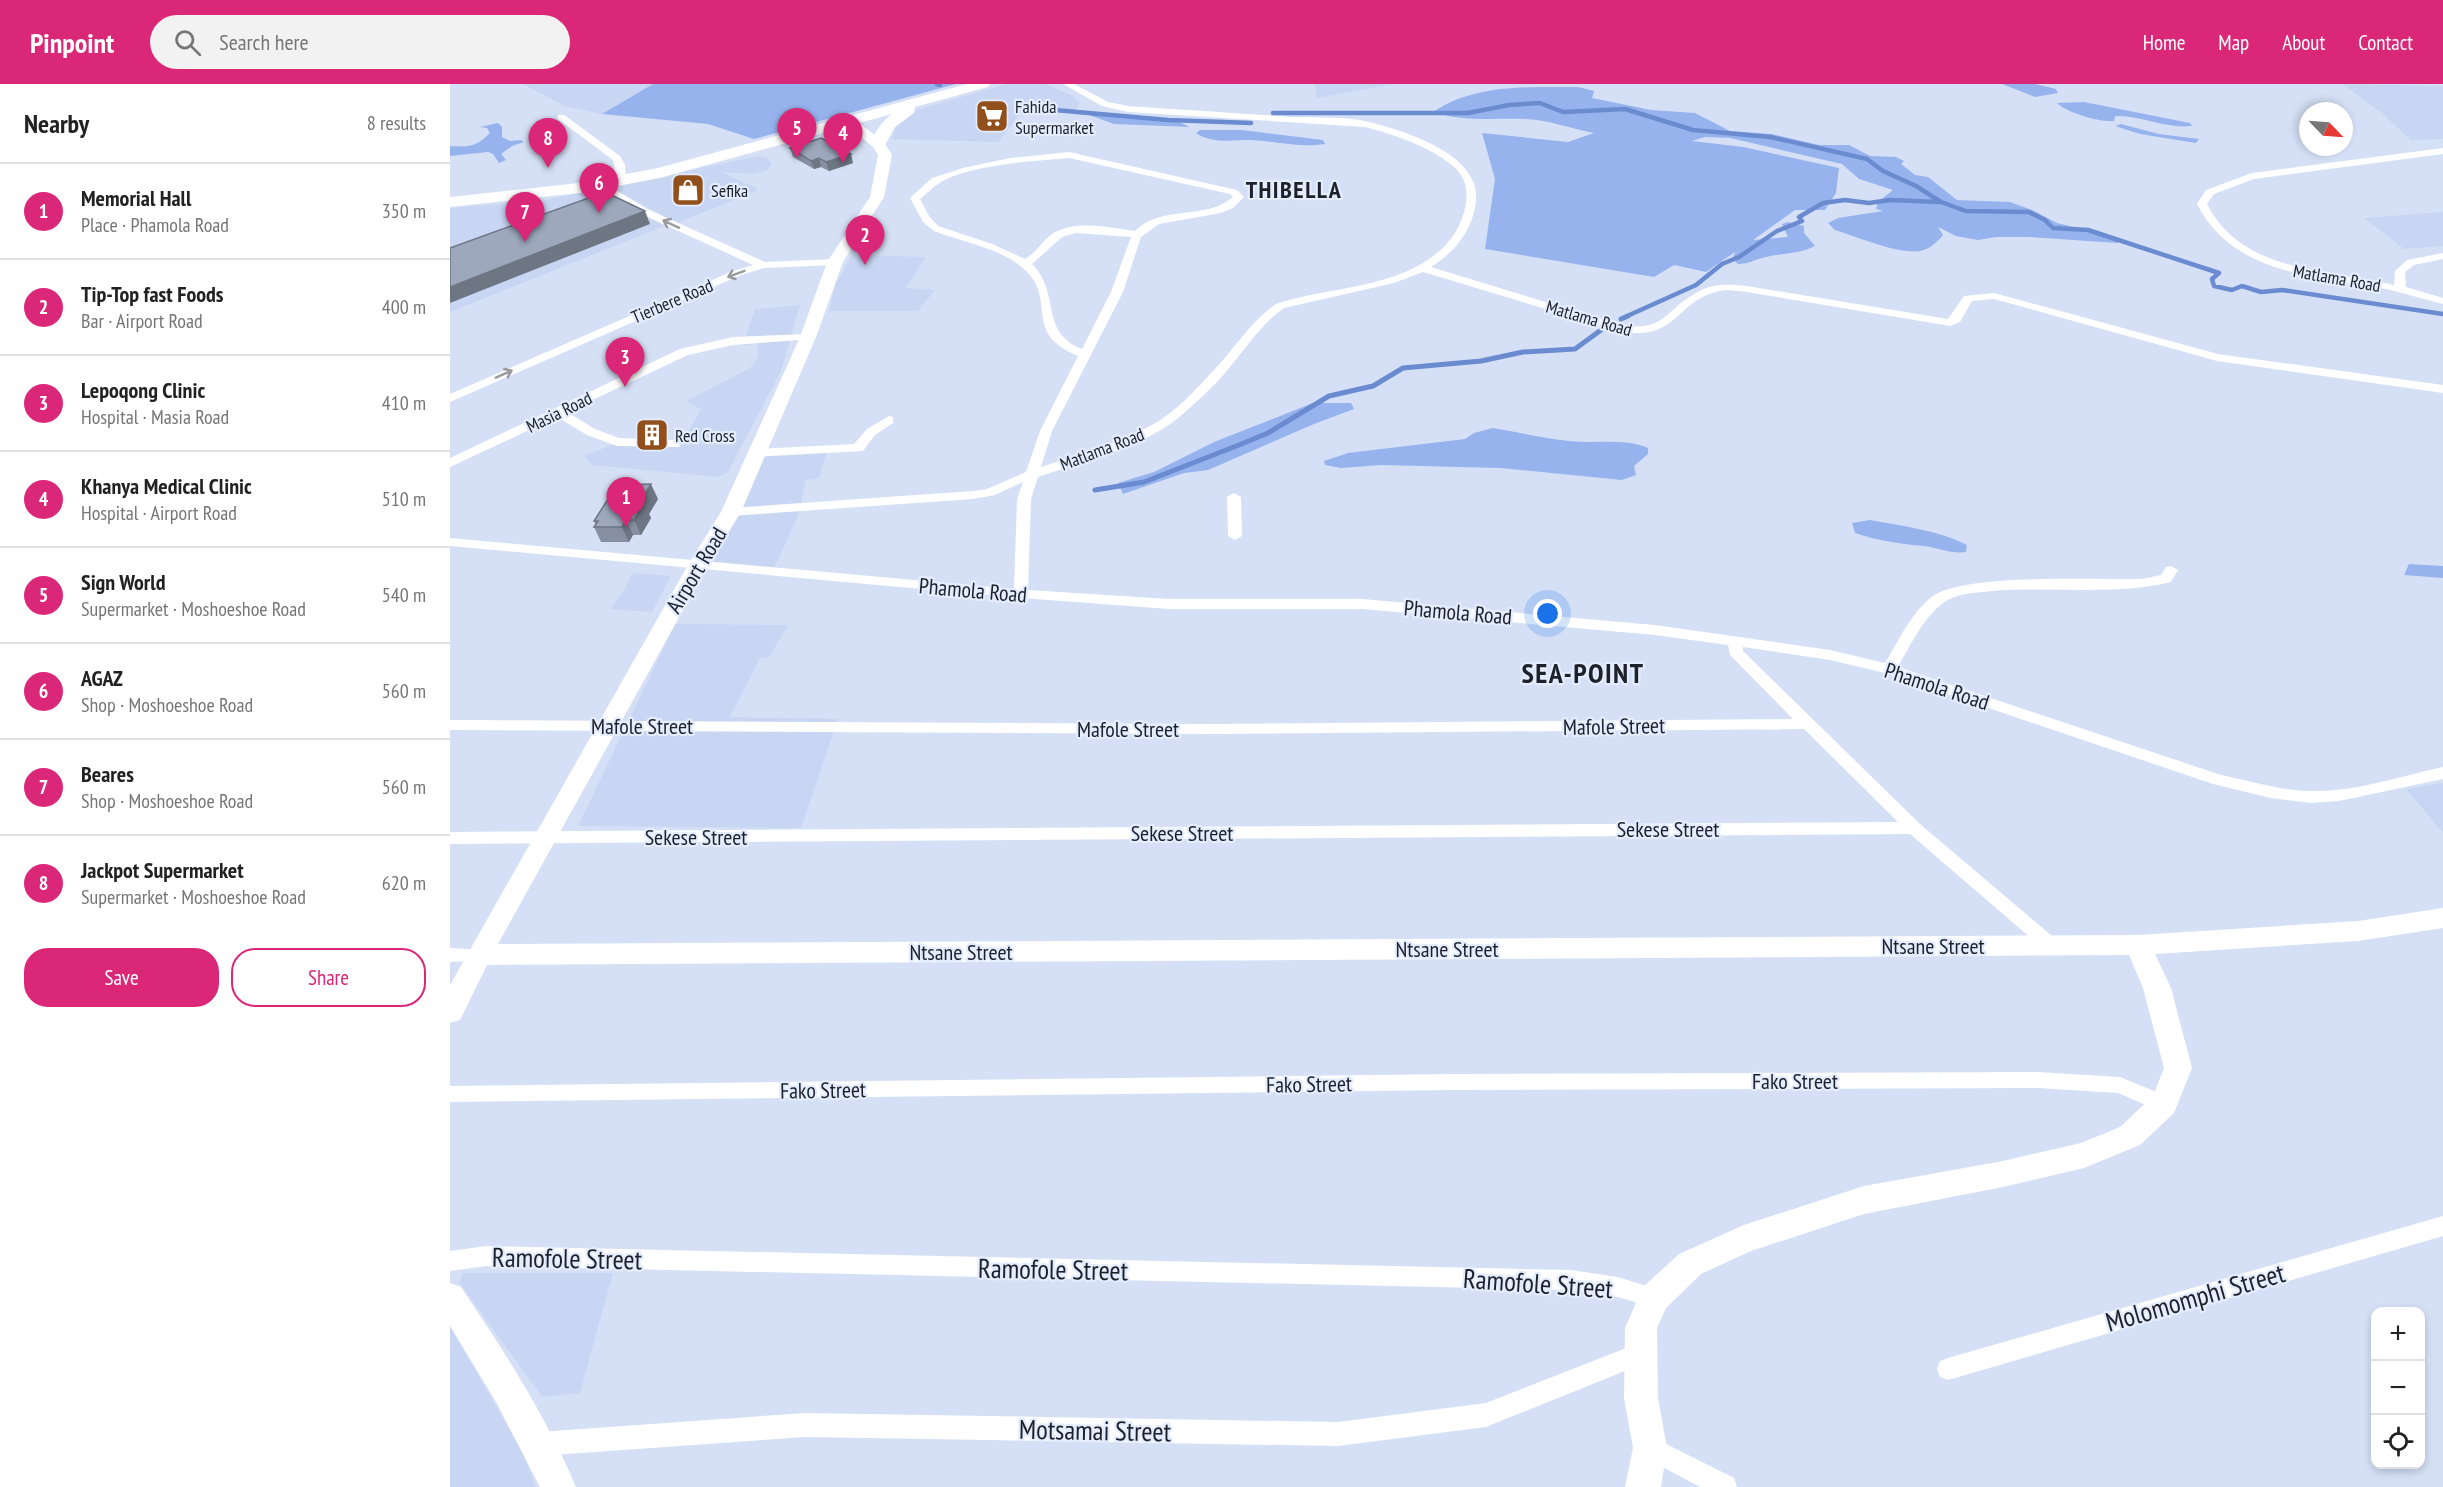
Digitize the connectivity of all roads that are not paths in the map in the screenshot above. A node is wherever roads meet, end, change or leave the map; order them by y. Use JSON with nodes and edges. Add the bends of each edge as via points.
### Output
{"nodes":[{"id":1,"x":983,"y":84,"type":"edge"},
{"id":2,"x":1067,"y":84,"type":"edge"},
{"id":3,"x":928,"y":99,"type":"junction"},
{"id":4,"x":561,"y":117,"type":"dead end"},
{"id":5,"x":851,"y":121,"type":"junction"},
{"id":6,"x":878,"y":144,"type":"junction"},
{"id":7,"x":2443,"y":151,"type":"edge"},
{"id":8,"x":614,"y":182,"type":"junction"},
{"id":9,"x":450,"y":201,"type":"edge"},
{"id":10,"x":1138,"y":235,"type":"junction"},
{"id":11,"x":2443,"y":256,"type":"edge"},
{"id":12,"x":836,"y":262,"type":"junction"},
{"id":13,"x":1026,"y":263,"type":"junction"},
{"id":14,"x":763,"y":265,"type":"junction"},
{"id":15,"x":1422,"y":268,"type":"junction"},
{"id":16,"x":2400,"y":289,"type":"junction"},
{"id":17,"x":2443,"y":301,"type":"edge"},
{"id":18,"x":808,"y":337,"type":"junction"},
{"id":19,"x":1085,"y":354,"type":"junction"},
{"id":20,"x":2443,"y":388,"type":"edge"},
{"id":21,"x":450,"y":398,"type":"edge"},
{"id":22,"x":558,"y":412,"type":"junction"},
{"id":23,"x":890,"y":420,"type":"dead end"},
{"id":24,"x":674,"y":444,"type":"dead end"},
{"id":25,"x":755,"y":453,"type":"junction"},
{"id":26,"x":450,"y":463,"type":"edge"},
{"id":27,"x":1034,"y":475,"type":"junction"},
{"id":28,"x":1234,"y":497,"type":"dead end"},
{"id":29,"x":731,"y":512,"type":"junction"},
{"id":30,"x":1235,"y":536,"type":"dead end"},
{"id":31,"x":450,"y":542,"type":"edge"},
{"id":32,"x":698,"y":565,"type":"junction"},
{"id":33,"x":2171,"y":570,"type":"dead end"},
{"id":34,"x":1021,"y":594,"type":"junction"},
{"id":35,"x":1735,"y":642,"type":"junction"},
{"id":36,"x":1889,"y":669,"type":"junction"},
{"id":37,"x":1806,"y":724,"type":"junction"},
{"id":38,"x":450,"y":725,"type":"edge"},
{"id":39,"x":608,"y":726,"type":"junction"},
{"id":40,"x":2443,"y":773,"type":"edge"},
{"id":41,"x":1914,"y":828,"type":"junction"},
{"id":42,"x":450,"y":838,"type":"edge"},
{"id":43,"x":545,"y":838,"type":"junction"},
{"id":44,"x":2443,"y":918,"type":"edge"},
{"id":45,"x":2138,"y":945,"type":"junction"},
{"id":46,"x":2052,"y":946,"type":"junction"},
{"id":47,"x":450,"y":955,"type":"edge"},
{"id":48,"x":479,"y":955,"type":"junction"},
{"id":49,"x":450,"y":1012,"type":"edge"},
{"id":50,"x":450,"y":1094,"type":"edge"},
{"id":51,"x":2164,"y":1104,"type":"junction"},
{"id":52,"x":2443,"y":1226,"type":"edge"},
{"id":53,"x":450,"y":1261,"type":"edge"},
{"id":54,"x":450,"y":1298,"type":"edge"},
{"id":55,"x":1654,"y":1298,"type":"junction"},
{"id":56,"x":1639,"y":1353,"type":"junction"},
{"id":57,"x":1948,"y":1369,"type":"dead end"},
{"id":58,"x":538,"y":1444,"type":"junction"},
{"id":59,"x":1650,"y":1448,"type":"junction"},
{"id":60,"x":558,"y":1487,"type":"edge"},
{"id":61,"x":1643,"y":1487,"type":"edge"},
{"id":62,"x":1725,"y":1487,"type":"edge"}],
"edges":[{"from":1,"to":3,"type":"main road"},
{"from":2,"to":15,"type":"street","name":"Matlama Road","via":[[1105,104],[1128,109],[1366,124],[1404,134],[1446,156],[1460,168],[1472,188],[1468,224],[1457,239]]},
{"from":3,"to":5,"type":"main road"},
{"from":3,"to":6,"type":"main road","via":[[893,118],[882,129]]},
{"from":4,"to":8,"type":"street","via":[[616,156],[619,160]]},
{"from":5,"to":6,"type":"street"},
{"from":5,"to":8,"type":"main road","via":[[716,159]]},
{"from":6,"to":12,"type":"street","name":"Airport Road","via":[[885,155],[877,197]]},
{"from":7,"to":16,"type":"street","name":"Matlama Road","via":[[2280,171],[2229,183],[2210,192],[2202,204],[2247,254],[2296,271]]},
{"from":8,"to":9,"type":"main road"},
{"from":14,"to":8,"type":"street","one_way":true,"via":[[643,211],[610,191]]},
{"from":10,"to":13,"type":"street","via":[[1070,231],[1057,236],[1041,254]]},
{"from":10,"to":13,"type":"street","via":[[1156,222],[1215,212],[1239,197],[1233,192],[1069,155],[966,170],[936,180],[915,198],[933,227]]},
{"from":10,"to":19,"type":"street","via":[[1118,291]]},
{"from":11,"to":16,"type":"street","name":"Matlama Road","via":[[2411,261],[2400,271]]},
{"from":12,"to":14,"type":"street","name":"Tierbere Road"},
{"from":12,"to":18,"type":"street","name":"Airport Road"},
{"from":13,"to":19,"type":"street","via":[[1047,303],[1046,319],[1051,333]]},
{"from":14,"to":21,"type":"street","name":"Tierbere Road"},
{"from":15,"to":20,"type":"street","name":"Matlama Road","via":[[1640,332],[1652,331],[1717,288],[1747,289],[1950,323],[1956,320],[1968,298],[1994,296],[2217,357]]},
{"from":15,"to":27,"type":"street","name":"Matlama Road","via":[[1399,278],[1281,306],[1266,316],[1187,404],[1158,427]]},
{"from":16,"to":17,"type":"street"},
{"from":18,"to":22,"type":"street","name":"Masia Road","via":[[733,341],[684,352]]},
{"from":18,"to":25,"type":"street","name":"Airport Road"},
{"from":19,"to":27,"type":"street","via":[[1046,431]]},
{"from":22,"to":24,"type":"street","via":[[617,442]]},
{"from":22,"to":26,"type":"street","name":"Masia Road"},
{"from":23,"to":25,"type":"street","via":[[871,432],[858,448]]},
{"from":25,"to":29,"type":"street","name":"Airport Road"},
{"from":27,"to":29,"type":"street","name":"Matlama Road","via":[[973,495]]},
{"from":27,"to":34,"type":"street","via":[[1024,499]]},
{"from":28,"to":30,"type":"street"},
{"from":29,"to":32,"type":"street","name":"Airport Road"},
{"from":31,"to":32,"type":"street","name":"Phamola Road"},
{"from":32,"to":34,"type":"street","name":"Phamola Road"},
{"from":32,"to":39,"type":"street","name":"Airport Road"},
{"from":33,"to":36,"type":"street","via":[[2166,579],[2142,584],[1982,587],[1955,592],[1938,599]]},
{"from":34,"to":35,"type":"street","name":"Phamola Road","via":[[1169,604],[1386,606],[1572,621]]},
{"from":35,"to":36,"type":"street","name":"Phamola Road","via":[[1830,655]]},
{"from":35,"to":37,"type":"street","via":[[1735,652]]},
{"from":36,"to":40,"type":"street","name":"Phamola Road","via":[[2219,780],[2266,790],[2326,797]]},
{"from":37,"to":39,"type":"street","name":"Mafole Street","via":[[1230,729]]},
{"from":37,"to":41,"type":"street"},
{"from":38,"to":39,"type":"street","name":"Mafole Street"},
{"from":39,"to":43,"type":"street","name":"Airport Road"},
{"from":41,"to":43,"type":"street","name":"Sekese Street"},
{"from":41,"to":46,"type":"street"},
{"from":42,"to":43,"type":"street","name":"Sekese Street"},
{"from":43,"to":48,"type":"street","name":"Airport Road"},
{"from":44,"to":45,"type":"street","name":"Ntsane Street","via":[[2358,931]]},
{"from":45,"to":46,"type":"street","name":"Ntsane Street"},
{"from":45,"to":51,"type":"street","via":[[2157,988],[2178,1068]]},
{"from":46,"to":48,"type":"street","name":"Ntsane Street"},
{"from":47,"to":48,"type":"street","name":"Ntsane Street"},
{"from":48,"to":49,"type":"street","name":"Airport Road"},
{"from":50,"to":51,"type":"street","name":"Fako Street","via":[[1454,1082],[2038,1080],[2120,1085]]},
{"from":51,"to":55,"type":"street","via":[[2130,1136],[2084,1155],[1864,1200],[1744,1239],[1690,1264]]},
{"from":52,"to":57,"type":"street","name":"Molomomphi Street"},
{"from":53,"to":55,"type":"street","name":"Ramofole Street","via":[[486,1256],[1571,1280],[1618,1287]]},
{"from":54,"to":58,"type":"street"},
{"from":55,"to":56,"type":"street","via":[[1641,1328]]},
{"from":56,"to":58,"type":"street","name":"Motsamai Street","via":[[1486,1415],[1338,1434],[805,1425]]},
{"from":56,"to":59,"type":"street","via":[[1641,1398]]},
{"from":58,"to":60,"type":"street"},
{"from":59,"to":61,"type":"street"},
{"from":59,"to":62,"type":"street"}]}
